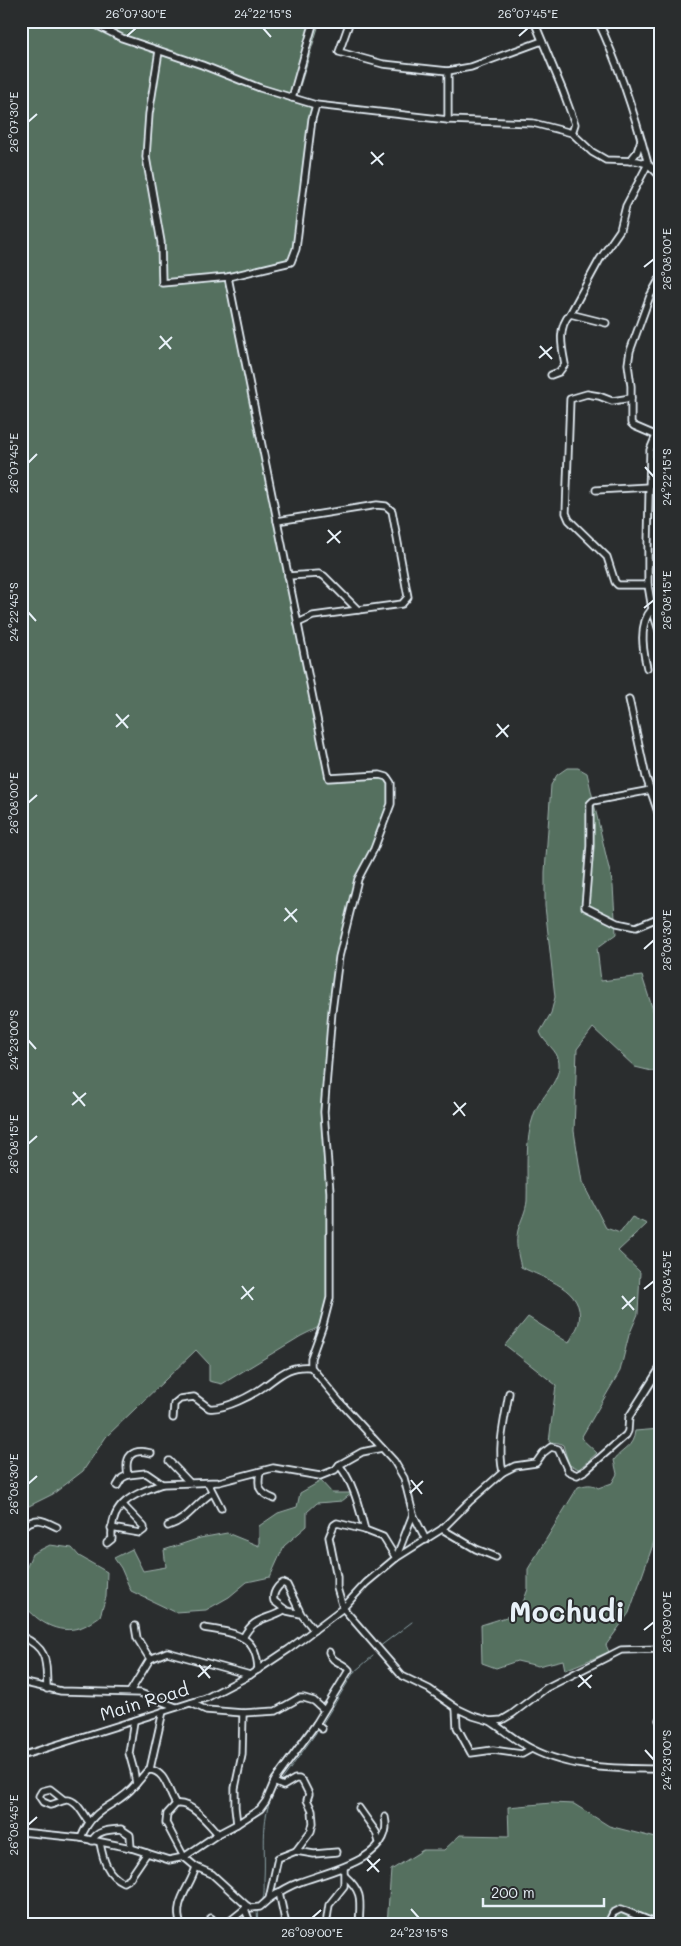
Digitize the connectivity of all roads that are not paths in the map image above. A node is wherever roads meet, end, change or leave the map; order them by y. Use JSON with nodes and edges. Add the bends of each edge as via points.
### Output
{"nodes":[{"id":1,"x":88,"y":21,"type":"edge"},
{"id":2,"x":314,"y":21,"type":"edge"},
{"id":3,"x":350,"y":21,"type":"edge"},
{"id":4,"x":534,"y":21,"type":"edge"},
{"id":5,"x":598,"y":21,"type":"edge"},
{"id":6,"x":542,"y":41,"type":"junction"},
{"id":7,"x":159,"y":51,"type":"junction"},
{"id":8,"x":448,"y":71,"type":"junction"},
{"id":9,"x":292,"y":98,"type":"junction"},
{"id":10,"x":316,"y":105,"type":"junction"},
{"id":11,"x":448,"y":120,"type":"junction"},
{"id":12,"x":572,"y":133,"type":"junction"},
{"id":13,"x":641,"y":138,"type":"junction"},
{"id":14,"x":630,"y":161,"type":"junction"},
{"id":15,"x":648,"y":164,"type":"junction"},
{"id":16,"x":660,"y":176,"type":"edge"},
{"id":17,"x":228,"y":277,"type":"junction"},
{"id":18,"x":660,"y":278,"type":"edge"},
{"id":19,"x":570,"y":314,"type":"junction"},
{"id":20,"x":606,"y":323,"type":"dead end"},
{"id":21,"x":551,"y":375,"type":"dead end"},
{"id":22,"x":631,"y":398,"type":"junction"},
{"id":23,"x":660,"y":426,"type":"edge"},
{"id":24,"x":655,"y":435,"type":"junction"},
{"id":25,"x":649,"y":487,"type":"junction"},
{"id":26,"x":596,"y":490,"type":"dead end"},
{"id":27,"x":277,"y":521,"type":"junction"},
{"id":28,"x":288,"y":576,"type":"junction"},
{"id":29,"x":648,"y":585,"type":"junction"},
{"id":30,"x":652,"y":609,"type":"junction"},
{"id":31,"x":358,"y":610,"type":"junction"},
{"id":32,"x":298,"y":623,"type":"junction"},
{"id":33,"x":660,"y":634,"type":"edge"},
{"id":34,"x":647,"y":668,"type":"dead end"},
{"id":35,"x":629,"y":699,"type":"dead end"},
{"id":36,"x":651,"y":790,"type":"junction"},
{"id":37,"x":660,"y":818,"type":"edge"},
{"id":38,"x":660,"y":917,"type":"edge"},
{"id":39,"x":311,"y":1367,"type":"junction"},
{"id":40,"x":660,"y":1368,"type":"edge"},
{"id":41,"x":509,"y":1393,"type":"dead end"},
{"id":42,"x":173,"y":1418,"type":"dead end"},
{"id":43,"x":382,"y":1448,"type":"junction"},
{"id":44,"x":151,"y":1453,"type":"dead end"},
{"id":45,"x":168,"y":1461,"type":"dead end"},
{"id":46,"x":339,"y":1465,"type":"junction"},
{"id":47,"x":260,"y":1472,"type":"junction"},
{"id":48,"x":502,"y":1472,"type":"junction"},
{"id":49,"x":128,"y":1476,"type":"junction"},
{"id":50,"x":189,"y":1482,"type":"junction"},
{"id":51,"x":208,"y":1483,"type":"junction"},
{"id":52,"x":162,"y":1484,"type":"junction"},
{"id":53,"x":117,"y":1486,"type":"dead end"},
{"id":54,"x":212,"y":1492,"type":"junction"},
{"id":55,"x":274,"y":1499,"type":"dead end"},
{"id":56,"x":123,"y":1505,"type":"junction"},
{"id":57,"x":221,"y":1508,"type":"dead end"},
{"id":58,"x":413,"y":1514,"type":"junction"},
{"id":59,"x":168,"y":1526,"type":"dead end"},
{"id":60,"x":57,"y":1527,"type":"dead end"},
{"id":61,"x":21,"y":1528,"type":"edge"},
{"id":62,"x":111,"y":1528,"type":"junction"},
{"id":63,"x":442,"y":1529,"type":"junction"},
{"id":64,"x":365,"y":1530,"type":"junction"},
{"id":65,"x":426,"y":1540,"type":"junction"},
{"id":66,"x":107,"y":1543,"type":"dead end"},
{"id":67,"x":496,"y":1557,"type":"dead end"},
{"id":68,"x":396,"y":1558,"type":"junction"},
{"id":69,"x":343,"y":1608,"type":"junction"},
{"id":70,"x":284,"y":1610,"type":"junction"},
{"id":71,"x":302,"y":1614,"type":"junction"},
{"id":72,"x":135,"y":1626,"type":"dead end"},
{"id":73,"x":204,"y":1628,"type":"dead end"},
{"id":74,"x":314,"y":1630,"type":"junction"},
{"id":75,"x":21,"y":1636,"type":"edge"},
{"id":76,"x":243,"y":1638,"type":"junction"},
{"id":77,"x":660,"y":1649,"type":"edge"},
{"id":78,"x":329,"y":1652,"type":"dead end"},
{"id":79,"x":150,"y":1659,"type":"junction"},
{"id":80,"x":258,"y":1670,"type":"junction"},
{"id":81,"x":250,"y":1675,"type":"junction"},
{"id":82,"x":21,"y":1682,"type":"edge"},
{"id":83,"x":47,"y":1689,"type":"junction"},
{"id":84,"x":130,"y":1692,"type":"junction"},
{"id":85,"x":191,"y":1703,"type":"junction"},
{"id":86,"x":176,"y":1707,"type":"junction"},
{"id":87,"x":456,"y":1708,"type":"junction"},
{"id":88,"x":324,"y":1710,"type":"junction"},
{"id":89,"x":163,"y":1711,"type":"junction"},
{"id":90,"x":243,"y":1714,"type":"junction"},
{"id":91,"x":134,"y":1721,"type":"junction"},
{"id":92,"x":490,"y":1721,"type":"junction"},
{"id":93,"x":531,"y":1749,"type":"junction"},
{"id":94,"x":21,"y":1756,"type":"edge"},
{"id":95,"x":150,"y":1769,"type":"junction"},
{"id":96,"x":659,"y":1769,"type":"edge"},
{"id":97,"x":136,"y":1784,"type":"junction"},
{"id":98,"x":278,"y":1784,"type":"junction"},
{"id":99,"x":64,"y":1800,"type":"dead end"},
{"id":100,"x":176,"y":1804,"type":"junction"},
{"id":101,"x":359,"y":1808,"type":"dead end"},
{"id":102,"x":385,"y":1817,"type":"dead end"},
{"id":103,"x":89,"y":1822,"type":"junction"},
{"id":104,"x":237,"y":1824,"type":"junction"},
{"id":105,"x":21,"y":1832,"type":"edge"},
{"id":106,"x":218,"y":1834,"type":"junction"},
{"id":107,"x":82,"y":1838,"type":"junction"},
{"id":108,"x":92,"y":1841,"type":"junction"},
{"id":109,"x":379,"y":1842,"type":"junction"},
{"id":110,"x":100,"y":1843,"type":"junction"},
{"id":111,"x":131,"y":1848,"type":"junction"},
{"id":112,"x":296,"y":1851,"type":"junction"},
{"id":113,"x":337,"y":1852,"type":"dead end"},
{"id":114,"x":147,"y":1854,"type":"junction"},
{"id":115,"x":184,"y":1857,"type":"junction"},
{"id":116,"x":196,"y":1867,"type":"junction"},
{"id":117,"x":344,"y":1868,"type":"junction"},
{"id":118,"x":345,"y":1876,"type":"junction"},
{"id":119,"x":279,"y":1892,"type":"junction"},
{"id":120,"x":269,"y":1899,"type":"junction"},
{"id":121,"x":247,"y":1907,"type":"junction"},
{"id":122,"x":211,"y":1918,"type":"dead end"},
{"id":123,"x":250,"y":1923,"type":"edge"},
{"id":124,"x":181,"y":1925,"type":"edge"},
{"id":125,"x":218,"y":1925,"type":"edge"},
{"id":126,"x":225,"y":1925,"type":"edge"},
{"id":127,"x":286,"y":1925,"type":"edge"},
{"id":128,"x":326,"y":1925,"type":"edge"},
{"id":129,"x":360,"y":1925,"type":"edge"},
{"id":130,"x":607,"y":1925,"type":"edge"},
{"id":131,"x":660,"y":1925,"type":"edge"}],
"edges":[{"from":1,"to":7,"type":"street"},
{"from":2,"to":9,"type":"street"},
{"from":3,"to":8,"type":"street","via":[[339,52],[383,64]]},
{"from":4,"to":6,"type":"street"},
{"from":5,"to":13,"type":"street","via":[[620,71]]},
{"from":6,"to":8,"type":"street","via":[[471,67]]},
{"from":6,"to":12,"type":"street","via":[[575,124]]},
{"from":7,"to":9,"type":"street"},
{"from":7,"to":17,"type":"street","via":[[146,157],[161,242],[162,283]]},
{"from":8,"to":11,"type":"street"},
{"from":9,"to":10,"type":"street"},
{"from":10,"to":11,"type":"street"},
{"from":10,"to":17,"type":"street","via":[[293,259]]},
{"from":11,"to":12,"type":"street","via":[[521,122]]},
{"from":12,"to":14,"type":"street","via":[[598,157]]},
{"from":13,"to":14,"type":"street","via":[[638,152]]},
{"from":13,"to":15,"type":"street"},
{"from":14,"to":15,"type":"street"},
{"from":15,"to":16,"type":"street"},
{"from":15,"to":19,"type":"street","via":[[626,206],[620,230]]},
{"from":17,"to":27,"type":"street"},
{"from":18,"to":22,"type":"street","via":[[632,342],[628,364]]},
{"from":19,"to":20,"type":"street"},
{"from":19,"to":21,"type":"street","via":[[563,325],[565,364],[559,372]]},
{"from":22,"to":24,"type":"street","via":[[631,423]]},
{"from":22,"to":29,"type":"street","via":[[612,402],[587,394],[570,399],[566,513],[569,520],[607,557],[618,585]]},
{"from":23,"to":24,"type":"street"},
{"from":24,"to":25,"type":"street","via":[[650,450]]},
{"from":25,"to":26,"type":"street"},
{"from":25,"to":29,"type":"street"},
{"from":27,"to":28,"type":"street"},
{"from":27,"to":31,"type":"street","via":[[377,505],[392,511],[408,597],[402,604]]},
{"from":28,"to":31,"type":"street","via":[[324,576]]},
{"from":28,"to":32,"type":"street"},
{"from":29,"to":30,"type":"street"},
{"from":30,"to":33,"type":"street"},
{"from":30,"to":34,"type":"street","via":[[646,617],[642,645]]},
{"from":31,"to":32,"type":"street","via":[[312,616]]},
{"from":32,"to":39,"type":"street","via":[[329,778],[380,775],[391,783],[391,804],[358,879],[338,966],[324,1112],[330,1192],[330,1298]]},
{"from":35,"to":36,"type":"street"},
{"from":36,"to":37,"type":"street"},
{"from":36,"to":38,"type":"street","via":[[590,804],[585,907],[617,923],[636,927]]},
{"from":39,"to":42,"type":"street","via":[[284,1371],[266,1386],[223,1407],[209,1408],[194,1397],[180,1398],[174,1404]]},
{"from":39,"to":43,"type":"street"},
{"from":40,"to":48,"type":"street","via":[[632,1411],[626,1435],[586,1470],[577,1475],[568,1471],[558,1449],[552,1447],[536,1463]]},
{"from":41,"to":48,"type":"street","via":[[500,1458]]},
{"from":43,"to":46,"type":"street","via":[[362,1452]]},
{"from":43,"to":58,"type":"street","via":[[399,1467]]},
{"from":44,"to":49,"type":"street","via":[[141,1450],[127,1460]]},
{"from":45,"to":50,"type":"street"},
{"from":46,"to":47,"type":"street","via":[[320,1476],[272,1468]]},
{"from":46,"to":64,"type":"street","via":[[347,1474]]},
{"from":47,"to":51,"type":"street"},
{"from":47,"to":55,"type":"street","via":[[259,1490]]},
{"from":48,"to":63,"type":"street","name":"Main Road"},
{"from":49,"to":52,"type":"street","via":[[146,1473]]},
{"from":49,"to":53,"type":"street","via":[[122,1478]]},
{"from":50,"to":51,"type":"street"},
{"from":50,"to":52,"type":"street"},
{"from":51,"to":54,"type":"street"},
{"from":52,"to":56,"type":"street","via":[[134,1494]]},
{"from":54,"to":57,"type":"street"},
{"from":54,"to":59,"type":"street","via":[[179,1523]]},
{"from":56,"to":62,"type":"street"},
{"from":56,"to":62,"type":"street","via":[[144,1530],[138,1533]]},
{"from":58,"to":65,"type":"street"},
{"from":58,"to":68,"type":"street"},
{"from":60,"to":61,"type":"street","via":[[37,1519]]},
{"from":62,"to":66,"type":"street","via":[[112,1539]]},
{"from":63,"to":65,"type":"street","name":"Main Road"},
{"from":63,"to":67,"type":"street"},
{"from":64,"to":68,"type":"street","via":[[383,1538]]},
{"from":64,"to":69,"type":"street","via":[[337,1523],[330,1533]]},
{"from":65,"to":68,"type":"street","name":"Main Road"},
{"from":68,"to":69,"type":"street","name":"Main Road"},
{"from":69,"to":74,"type":"street","name":"Main Road"},
{"from":69,"to":87,"type":"street","via":[[397,1672],[435,1692]]},
{"from":70,"to":71,"type":"street"},
{"from":70,"to":71,"type":"street","via":[[273,1598],[283,1583],[293,1594]]},
{"from":70,"to":76,"type":"street","via":[[257,1621]]},
{"from":71,"to":74,"type":"street"},
{"from":72,"to":79,"type":"street","via":[[137,1638]]},
{"from":73,"to":76,"type":"street"},
{"from":74,"to":80,"type":"street","name":"Main Road"},
{"from":75,"to":83,"type":"street","via":[[36,1644],[46,1657]]},
{"from":76,"to":80,"type":"street","via":[[256,1653]]},
{"from":77,"to":92,"type":"street","via":[[620,1650],[546,1688],[508,1717]]},
{"from":78,"to":88,"type":"street","via":[[332,1659],[349,1670]]},
{"from":79,"to":81,"type":"street","via":[[167,1652]]},
{"from":79,"to":84,"type":"street"},
{"from":80,"to":81,"type":"street","name":"Main Road"},
{"from":81,"to":85,"type":"street","name":"Main Road"},
{"from":82,"to":83,"type":"street"},
{"from":83,"to":84,"type":"street"},
{"from":84,"to":86,"type":"street"},
{"from":85,"to":86,"type":"street","name":"Main Road"},
{"from":85,"to":90,"type":"street","via":[[206,1710]]},
{"from":86,"to":89,"type":"street","name":"Main Road"},
{"from":87,"to":92,"type":"street"},
{"from":87,"to":93,"type":"street","via":[[457,1728],[471,1753],[493,1750],[522,1754]]},
{"from":88,"to":90,"type":"street","via":[[314,1701],[299,1698],[276,1711]]},
{"from":88,"to":98,"type":"street","via":[[319,1726]]},
{"from":89,"to":91,"type":"street","name":"Main Road"},
{"from":89,"to":95,"type":"street"},
{"from":90,"to":104,"type":"street","via":[[242,1756],[235,1788]]},
{"from":91,"to":94,"type":"street","name":"Main Road"},
{"from":91,"to":97,"type":"street","via":[[129,1753]]},
{"from":92,"to":93,"type":"street"},
{"from":93,"to":96,"type":"street","via":[[568,1762],[600,1767]]},
{"from":95,"to":97,"type":"street"},
{"from":95,"to":100,"type":"street","via":[[161,1775]]},
{"from":97,"to":103,"type":"street"},
{"from":98,"to":104,"type":"street","via":[[260,1809]]},
{"from":98,"to":112,"type":"street","via":[[299,1779],[309,1794],[307,1800],[313,1823]]},
{"from":99,"to":103,"type":"street","via":[[76,1804]]},
{"from":100,"to":106,"type":"street","via":[[196,1812]]},
{"from":100,"to":115,"type":"street","via":[[167,1814],[166,1823]]},
{"from":101,"to":109,"type":"street"},
{"from":102,"to":109,"type":"street","via":[[386,1828]]},
{"from":103,"to":107,"type":"street"},
{"from":104,"to":106,"type":"street"},
{"from":105,"to":107,"type":"street"},
{"from":106,"to":115,"type":"street"},
{"from":107,"to":108,"type":"street"},
{"from":108,"to":110,"type":"street"},
{"from":108,"to":111,"type":"street","via":[[102,1832],[121,1829],[130,1835]]},
{"from":109,"to":117,"type":"street","via":[[364,1858]]},
{"from":110,"to":111,"type":"street"},
{"from":110,"to":114,"type":"street","via":[[112,1877],[123,1882],[130,1878]]},
{"from":111,"to":114,"type":"street"},
{"from":112,"to":113,"type":"street","via":[[314,1854]]},
{"from":112,"to":120,"type":"street","via":[[278,1858]]},
{"from":114,"to":115,"type":"street","via":[[169,1860]]},
{"from":115,"to":116,"type":"street"},
{"from":116,"to":121,"type":"street","via":[[212,1874]]},
{"from":116,"to":124,"type":"street","via":[[178,1906]]},
{"from":117,"to":118,"type":"street"},
{"from":117,"to":119,"type":"street"},
{"from":118,"to":128,"type":"street","via":[[344,1888],[328,1907]]},
{"from":118,"to":129,"type":"street","via":[[360,1894]]},
{"from":119,"to":120,"type":"street"},
{"from":119,"to":127,"type":"street"},
{"from":120,"to":121,"type":"street","via":[[260,1907]]},
{"from":121,"to":123,"type":"street"},
{"from":121,"to":126,"type":"street"},
{"from":122,"to":125,"type":"street"},
{"from":130,"to":131,"type":"street","via":[[613,1913],[621,1909]]}]}
